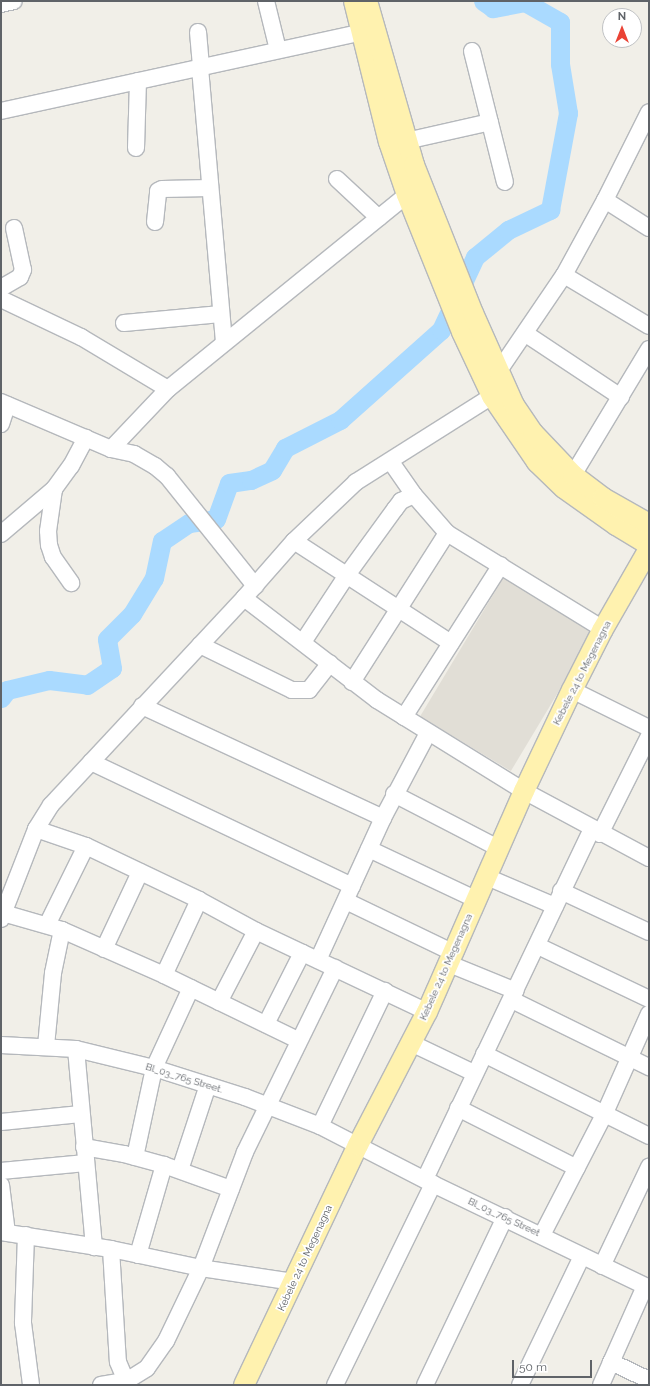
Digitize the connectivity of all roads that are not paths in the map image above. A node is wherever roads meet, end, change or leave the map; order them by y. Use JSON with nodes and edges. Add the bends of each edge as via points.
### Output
{"nodes":[{"id":1,"x":14,"y":1,"type":"edge"},
{"id":2,"x":266,"y":1,"type":"edge"},
{"id":3,"x":344,"y":1,"type":"edge"},
{"id":4,"x":354,"y":1,"type":"edge"},
{"id":5,"x":367,"y":1,"type":"edge"},
{"id":6,"x":377,"y":1,"type":"edge"},
{"id":7,"x":1,"y":4,"type":"edge"},
{"id":8,"x":198,"y":32,"type":"dead end"},
{"id":9,"x":351,"y":35,"type":"junction"},
{"id":10,"x":278,"y":50,"type":"junction"},
{"id":11,"x":472,"y":52,"type":"dead end"},
{"id":12,"x":374,"y":57,"type":"junction"},
{"id":13,"x":200,"y":68,"type":"junction"},
{"id":14,"x":138,"y":81,"type":"junction"},
{"id":15,"x":1,"y":112,"type":"edge"},
{"id":16,"x":649,"y":112,"type":"edge"},
{"id":17,"x":490,"y":122,"type":"junction"},
{"id":18,"x":406,"y":141,"type":"junction"},
{"id":19,"x":136,"y":148,"type":"dead end"},
{"id":20,"x":337,"y":179,"type":"dead end"},
{"id":21,"x":506,"y":182,"type":"dead end"},
{"id":22,"x":210,"y":188,"type":"junction"},
{"id":23,"x":407,"y":195,"type":"junction"},
{"id":24,"x":605,"y":200,"type":"junction"},
{"id":25,"x":379,"y":218,"type":"junction"},
{"id":26,"x":154,"y":222,"type":"dead end"},
{"id":27,"x":14,"y":228,"type":"dead end"},
{"id":28,"x":649,"y":228,"type":"edge"},
{"id":29,"x":564,"y":275,"type":"junction"},
{"id":30,"x":450,"y":278,"type":"junction"},
{"id":31,"x":1,"y":288,"type":"edge"},
{"id":32,"x":1,"y":299,"type":"edge"},
{"id":33,"x":221,"y":314,"type":"junction"},
{"id":34,"x":124,"y":323,"type":"dead end"},
{"id":35,"x":649,"y":326,"type":"edge"},
{"id":36,"x":526,"y":334,"type":"junction"},
{"id":37,"x":224,"y":342,"type":"junction"},
{"id":38,"x":649,"y":349,"type":"edge"},
{"id":39,"x":498,"y":372,"type":"junction"},
{"id":40,"x":168,"y":388,"type":"junction"},
{"id":41,"x":492,"y":396,"type":"junction"},
{"id":42,"x":620,"y":396,"type":"junction"},
{"id":43,"x":4,"y":404,"type":"edge"},
{"id":44,"x":1,"y":424,"type":"edge"},
{"id":45,"x":86,"y":438,"type":"junction"},
{"id":46,"x":111,"y":449,"type":"junction"},
{"id":47,"x":391,"y":462,"type":"junction"},
{"id":48,"x":573,"y":474,"type":"junction"},
{"id":49,"x":54,"y":489,"type":"junction"},
{"id":50,"x":414,"y":495,"type":"junction"},
{"id":51,"x":649,"y":524,"type":"edge"},
{"id":52,"x":447,"y":533,"type":"junction"},
{"id":53,"x":1,"y":534,"type":"edge"},
{"id":54,"x":294,"y":541,"type":"junction"},
{"id":55,"x":649,"y":545,"type":"edge"},
{"id":56,"x":649,"y":549,"type":"edge"},
{"id":57,"x":501,"y":565,"type":"junction"},
{"id":58,"x":347,"y":575,"type":"junction"},
{"id":59,"x":71,"y":583,"type":"dead end"},
{"id":60,"x":255,"y":586,"type":"junction"},
{"id":61,"x":244,"y":598,"type":"junction"},
{"id":62,"x":399,"y":608,"type":"junction"},
{"id":63,"x":603,"y":629,"type":"junction"},
{"id":64,"x":303,"y":642,"type":"junction"},
{"id":65,"x":451,"y":643,"type":"junction"},
{"id":66,"x":200,"y":645,"type":"junction"},
{"id":67,"x":330,"y":663,"type":"junction"},
{"id":68,"x":352,"y":682,"type":"junction"},
{"id":69,"x":572,"y":690,"type":"junction"},
{"id":70,"x":142,"y":706,"type":"junction"},
{"id":71,"x":404,"y":717,"type":"junction"},
{"id":72,"x":649,"y":728,"type":"edge"},
{"id":73,"x":428,"y":733,"type":"junction"},
{"id":74,"x":649,"y":736,"type":"edge"},
{"id":75,"x":91,"y":762,"type":"junction"},
{"id":76,"x":524,"y":791,"type":"junction"},
{"id":77,"x":394,"y":794,"type":"junction"},
{"id":78,"x":383,"y":818,"type":"junction"},
{"id":79,"x":36,"y":829,"type":"junction"},
{"id":80,"x":596,"y":831,"type":"junction"},
{"id":81,"x":86,"y":846,"type":"junction"},
{"id":82,"x":369,"y":849,"type":"junction"},
{"id":83,"x":500,"y":849,"type":"junction"},
{"id":84,"x":649,"y":858,"type":"edge"},
{"id":85,"x":140,"y":872,"type":"junction"},
{"id":86,"x":487,"y":877,"type":"junction"},
{"id":87,"x":352,"y":886,"type":"junction"},
{"id":88,"x":561,"y":891,"type":"junction"},
{"id":89,"x":199,"y":900,"type":"junction"},
{"id":90,"x":477,"y":900,"type":"junction"},
{"id":91,"x":346,"y":901,"type":"junction"},
{"id":92,"x":554,"y":906,"type":"junction"},
{"id":93,"x":2,"y":916,"type":"edge"},
{"id":94,"x":54,"y":928,"type":"junction"},
{"id":95,"x":256,"y":931,"type":"junction"},
{"id":96,"x":649,"y":932,"type":"edge"},
{"id":97,"x":538,"y":946,"type":"junction"},
{"id":98,"x":104,"y":949,"type":"junction"},
{"id":99,"x":302,"y":952,"type":"junction"},
{"id":100,"x":449,"y":958,"type":"junction"},
{"id":101,"x":318,"y":960,"type":"junction"},
{"id":102,"x":335,"y":968,"type":"junction"},
{"id":103,"x":164,"y":975,"type":"junction"},
{"id":104,"x":191,"y":988,"type":"junction"},
{"id":105,"x":385,"y":991,"type":"junction"},
{"id":106,"x":514,"y":996,"type":"junction"},
{"id":107,"x":649,"y":999,"type":"edge"},
{"id":108,"x":219,"y":1002,"type":"junction"},
{"id":109,"x":427,"y":1012,"type":"junction"},
{"id":110,"x":649,"y":1014,"type":"edge"},
{"id":111,"x":266,"y":1024,"type":"junction"},
{"id":112,"x":298,"y":1040,"type":"junction"},
{"id":113,"x":411,"y":1043,"type":"junction"},
{"id":114,"x":1,"y":1045,"type":"edge"},
{"id":115,"x":46,"y":1046,"type":"junction"},
{"id":116,"x":76,"y":1049,"type":"junction"},
{"id":117,"x":484,"y":1054,"type":"junction"},
{"id":118,"x":629,"y":1057,"type":"junction"},
{"id":119,"x":154,"y":1068,"type":"junction"},
{"id":120,"x":649,"y":1068,"type":"edge"},
{"id":121,"x":474,"y":1072,"type":"junction"},
{"id":122,"x":208,"y":1085,"type":"junction"},
{"id":123,"x":267,"y":1105,"type":"junction"},
{"id":124,"x":458,"y":1108,"type":"junction"},
{"id":125,"x":81,"y":1114,"type":"junction"},
{"id":126,"x":604,"y":1116,"type":"junction"},
{"id":127,"x":1,"y":1122,"type":"edge"},
{"id":128,"x":320,"y":1126,"type":"junction"},
{"id":129,"x":649,"y":1136,"type":"edge"},
{"id":130,"x":358,"y":1145,"type":"junction"},
{"id":131,"x":84,"y":1147,"type":"junction"},
{"id":132,"x":134,"y":1157,"type":"junction"},
{"id":133,"x":86,"y":1163,"type":"junction"},
{"id":134,"x":164,"y":1165,"type":"junction"},
{"id":135,"x":649,"y":1167,"type":"edge"},
{"id":136,"x":577,"y":1168,"type":"junction"},
{"id":137,"x":180,"y":1170,"type":"junction"},
{"id":138,"x":1,"y":1171,"type":"edge"},
{"id":139,"x":429,"y":1181,"type":"junction"},
{"id":140,"x":1,"y":1185,"type":"edge"},
{"id":141,"x":231,"y":1189,"type":"junction"},
{"id":142,"x":505,"y":1217,"type":"junction"},
{"id":143,"x":4,"y":1233,"type":"edge"},
{"id":144,"x":542,"y":1235,"type":"junction"},
{"id":145,"x":26,"y":1236,"type":"junction"},
{"id":146,"x":94,"y":1247,"type":"junction"},
{"id":147,"x":111,"y":1249,"type":"junction"},
{"id":148,"x":138,"y":1255,"type":"junction"},
{"id":149,"x":582,"y":1256,"type":"junction"},
{"id":150,"x":602,"y":1266,"type":"junction"},
{"id":151,"x":201,"y":1268,"type":"junction"},
{"id":152,"x":294,"y":1282,"type":"junction"},
{"id":153,"x":647,"y":1287,"type":"edge"},
{"id":154,"x":611,"y":1362,"type":"junction"},
{"id":155,"x":649,"y":1380,"type":"edge"},
{"id":156,"x":128,"y":1383,"type":"edge"},
{"id":157,"x":31,"y":1385,"type":"edge"},
{"id":158,"x":101,"y":1385,"type":"edge"},
{"id":159,"x":244,"y":1385,"type":"edge"},
{"id":160,"x":335,"y":1385,"type":"edge"},
{"id":161,"x":425,"y":1385,"type":"edge"},
{"id":162,"x":520,"y":1385,"type":"edge"},
{"id":163,"x":600,"y":1385,"type":"edge"}],
"edges":[{"from":1,"to":7,"type":"street"},
{"from":2,"to":10,"type":"street"},
{"from":3,"to":9,"type":"main road"},
{"from":4,"to":12,"type":"main road"},
{"from":5,"to":12,"type":"main road"},
{"from":6,"to":12,"type":"main road","via":[[382,23]]},
{"from":8,"to":13,"type":"street"},
{"from":9,"to":10,"type":"street"},
{"from":9,"to":12,"type":"main road"},
{"from":10,"to":13,"type":"street"},
{"from":11,"to":17,"type":"street"},
{"from":12,"to":18,"type":"main road"},
{"from":12,"to":23,"type":"main road","via":[[389,142]]},
{"from":13,"to":14,"type":"street"},
{"from":13,"to":22,"type":"street"},
{"from":14,"to":15,"type":"street"},
{"from":14,"to":19,"type":"street"},
{"from":16,"to":24,"type":"street"},
{"from":17,"to":18,"type":"street"},
{"from":17,"to":21,"type":"street"},
{"from":18,"to":30,"type":"main road","via":[[445,240]]},
{"from":20,"to":25,"type":"street"},
{"from":22,"to":26,"type":"street","via":[[158,191]]},
{"from":22,"to":33,"type":"street"},
{"from":23,"to":25,"type":"street"},
{"from":23,"to":30,"type":"main road","via":[[433,260]]},
{"from":24,"to":28,"type":"street"},
{"from":24,"to":29,"type":"street"},
{"from":25,"to":37,"type":"street"},
{"from":27,"to":31,"type":"street","via":[[23,270],[20,276]]},
{"from":29,"to":35,"type":"street"},
{"from":29,"to":36,"type":"street"},
{"from":30,"to":39,"type":"main road","via":[[473,313]]},
{"from":30,"to":41,"type":"main road","via":[[462,332]]},
{"from":32,"to":40,"type":"street","via":[[81,337]]},
{"from":33,"to":34,"type":"street"},
{"from":33,"to":37,"type":"street"},
{"from":36,"to":39,"type":"street"},
{"from":36,"to":42,"type":"street"},
{"from":37,"to":40,"type":"street"},
{"from":38,"to":42,"type":"street"},
{"from":39,"to":48,"type":"main road","via":[[514,405],[533,433]]},
{"from":40,"to":46,"type":"street"},
{"from":41,"to":47,"type":"street"},
{"from":41,"to":55,"type":"main road","via":[[537,462],[559,483],[616,525]]},
{"from":42,"to":48,"type":"street"},
{"from":43,"to":44,"type":"street"},
{"from":43,"to":45,"type":"street"},
{"from":45,"to":46,"type":"street"},
{"from":45,"to":49,"type":"street","via":[[71,466]]},
{"from":46,"to":60,"type":"street","via":[[134,454],[166,476]]},
{"from":47,"to":50,"type":"street"},
{"from":47,"to":54,"type":"street","via":[[356,482]]},
{"from":48,"to":51,"type":"main road","via":[[603,498]]},
{"from":49,"to":53,"type":"street"},
{"from":49,"to":59,"type":"street","via":[[48,532],[49,545],[53,557]]},
{"from":50,"to":52,"type":"street"},
{"from":50,"to":58,"type":"street","via":[[401,501]]},
{"from":52,"to":57,"type":"street"},
{"from":52,"to":62,"type":"street"},
{"from":54,"to":58,"type":"street"},
{"from":54,"to":60,"type":"street"},
{"from":56,"to":63,"type":"main road","name":"Kebele 24 to Megenagna"},
{"from":57,"to":63,"type":"street"},
{"from":57,"to":65,"type":"street"},
{"from":58,"to":62,"type":"street"},
{"from":58,"to":64,"type":"street"},
{"from":60,"to":61,"type":"street"},
{"from":61,"to":64,"type":"street"},
{"from":61,"to":66,"type":"street"},
{"from":62,"to":65,"type":"street"},
{"from":62,"to":68,"type":"street"},
{"from":63,"to":69,"type":"main road","name":"Kebele 24 to Megenagna"},
{"from":64,"to":67,"type":"street"},
{"from":65,"to":71,"type":"street"},
{"from":66,"to":67,"type":"street","via":[[292,690],[309,690]]},
{"from":66,"to":70,"type":"street"},
{"from":67,"to":68,"type":"street"},
{"from":68,"to":71,"type":"street"},
{"from":69,"to":72,"type":"street"},
{"from":69,"to":76,"type":"main road","name":"Kebele 24 to Megenagna"},
{"from":70,"to":75,"type":"street"},
{"from":70,"to":78,"type":"street"},
{"from":71,"to":73,"type":"street"},
{"from":73,"to":76,"type":"street"},
{"from":73,"to":77,"type":"street"},
{"from":74,"to":80,"type":"street"},
{"from":75,"to":79,"type":"street","via":[[51,806]]},
{"from":75,"to":87,"type":"street"},
{"from":76,"to":80,"type":"street"},
{"from":76,"to":83,"type":"main road","name":"Kebele 24 to Megenagna"},
{"from":77,"to":78,"type":"street"},
{"from":77,"to":83,"type":"street"},
{"from":78,"to":82,"type":"street"},
{"from":79,"to":81,"type":"street"},
{"from":79,"to":93,"type":"street"},
{"from":80,"to":84,"type":"street"},
{"from":80,"to":88,"type":"street"},
{"from":81,"to":85,"type":"street"},
{"from":81,"to":94,"type":"street"},
{"from":82,"to":87,"type":"street"},
{"from":82,"to":90,"type":"street"},
{"from":83,"to":86,"type":"main road","name":"Kebele 24 to Megenagna"},
{"from":85,"to":89,"type":"street"},
{"from":85,"to":98,"type":"street"},
{"from":86,"to":90,"type":"main road","name":"Kebele 24 to Megenagna"},
{"from":86,"to":92,"type":"street"},
{"from":87,"to":91,"type":"street"},
{"from":88,"to":92,"type":"street"},
{"from":88,"to":96,"type":"street"},
{"from":89,"to":95,"type":"street"},
{"from":89,"to":103,"type":"street"},
{"from":90,"to":100,"type":"main road","name":"Kebele 24 to Megenagna"},
{"from":91,"to":100,"type":"street"},
{"from":91,"to":101,"type":"street"},
{"from":92,"to":97,"type":"street"},
{"from":93,"to":94,"type":"street"},
{"from":94,"to":98,"type":"street"},
{"from":94,"to":115,"type":"street","via":[[53,973]]},
{"from":95,"to":99,"type":"street"},
{"from":95,"to":108,"type":"street"},
{"from":97,"to":106,"type":"street"},
{"from":97,"to":107,"type":"street"},
{"from":98,"to":103,"type":"street"},
{"from":99,"to":101,"type":"street"},
{"from":99,"to":111,"type":"street"},
{"from":100,"to":106,"type":"street"},
{"from":100,"to":109,"type":"main road","name":"Kebele 24 to Megenagna"},
{"from":101,"to":102,"type":"street"},
{"from":102,"to":105,"type":"street"},
{"from":102,"to":112,"type":"street"},
{"from":103,"to":104,"type":"street"},
{"from":104,"to":108,"type":"street"},
{"from":104,"to":119,"type":"street"},
{"from":105,"to":109,"type":"street"},
{"from":105,"to":128,"type":"street"},
{"from":106,"to":117,"type":"street"},
{"from":106,"to":118,"type":"street"},
{"from":108,"to":111,"type":"street"},
{"from":109,"to":113,"type":"main road","name":"Kebele 24 to Megenagna"},
{"from":110,"to":118,"type":"street"},
{"from":111,"to":112,"type":"street"},
{"from":112,"to":123,"type":"street"},
{"from":113,"to":121,"type":"street"},
{"from":113,"to":130,"type":"main road","name":"Kebele 24 to Megenagna"},
{"from":114,"to":115,"type":"street","name":"Bl_03_765 Street."},
{"from":115,"to":116,"type":"street","name":"Bl_03_765 Street."},
{"from":116,"to":119,"type":"street","name":"Bl_03_765 Street."},
{"from":116,"to":125,"type":"street"},
{"from":117,"to":121,"type":"street"},
{"from":117,"to":126,"type":"street"},
{"from":118,"to":120,"type":"street"},
{"from":118,"to":126,"type":"street"},
{"from":119,"to":122,"type":"street","name":"Bl_03_765 Street."},
{"from":119,"to":132,"type":"street"},
{"from":121,"to":124,"type":"street"},
{"from":122,"to":123,"type":"street","name":"Bl_03_765 Street."},
{"from":122,"to":137,"type":"street"},
{"from":123,"to":128,"type":"street","name":"Bl_03_765 Street."},
{"from":123,"to":141,"type":"street"},
{"from":124,"to":136,"type":"street"},
{"from":124,"to":139,"type":"street"},
{"from":125,"to":127,"type":"street"},
{"from":125,"to":131,"type":"street"},
{"from":126,"to":129,"type":"street"},
{"from":126,"to":136,"type":"street"},
{"from":128,"to":130,"type":"street","name":"Bl_03_765 Street."},
{"from":130,"to":139,"type":"street","name":"Bl_03_765 Street"},
{"from":130,"to":152,"type":"main road","name":"Kebele 24 to Megenagna"},
{"from":131,"to":132,"type":"street"},
{"from":131,"to":133,"type":"street"},
{"from":132,"to":134,"type":"street"},
{"from":133,"to":138,"type":"street"},
{"from":133,"to":146,"type":"street"},
{"from":134,"to":137,"type":"street"},
{"from":134,"to":148,"type":"street"},
{"from":135,"to":150,"type":"street"},
{"from":136,"to":144,"type":"street"},
{"from":137,"to":141,"type":"street"},
{"from":139,"to":142,"type":"street","name":"Bl_03_765 Street"},
{"from":139,"to":160,"type":"street"},
{"from":140,"to":143,"type":"street"},
{"from":141,"to":151,"type":"street"},
{"from":142,"to":144,"type":"street","name":"Bl_03_765 Street"},
{"from":142,"to":161,"type":"street"},
{"from":143,"to":145,"type":"street"},
{"from":144,"to":149,"type":"street","name":"Bl_03_765 Street"},
{"from":145,"to":146,"type":"street"},
{"from":145,"to":157,"type":"street","via":[[23,1323]]},
{"from":146,"to":147,"type":"street"},
{"from":147,"to":148,"type":"street"},
{"from":147,"to":156,"type":"street","via":[[118,1362]]},
{"from":148,"to":151,"type":"street"},
{"from":149,"to":150,"type":"street","name":"Bl_03_765 Street"},
{"from":149,"to":162,"type":"street"},
{"from":150,"to":153,"type":"street","name":"Bl_03_765 Street"},
{"from":151,"to":152,"type":"street"},
{"from":151,"to":156,"type":"street","via":[[156,1359]]},
{"from":152,"to":159,"type":"main road","name":"Kebele 24 to Megenagna"},
{"from":153,"to":154,"type":"street"},
{"from":154,"to":155,"type":"street"},
{"from":154,"to":163,"type":"street"},
{"from":156,"to":158,"type":"street"}]}
